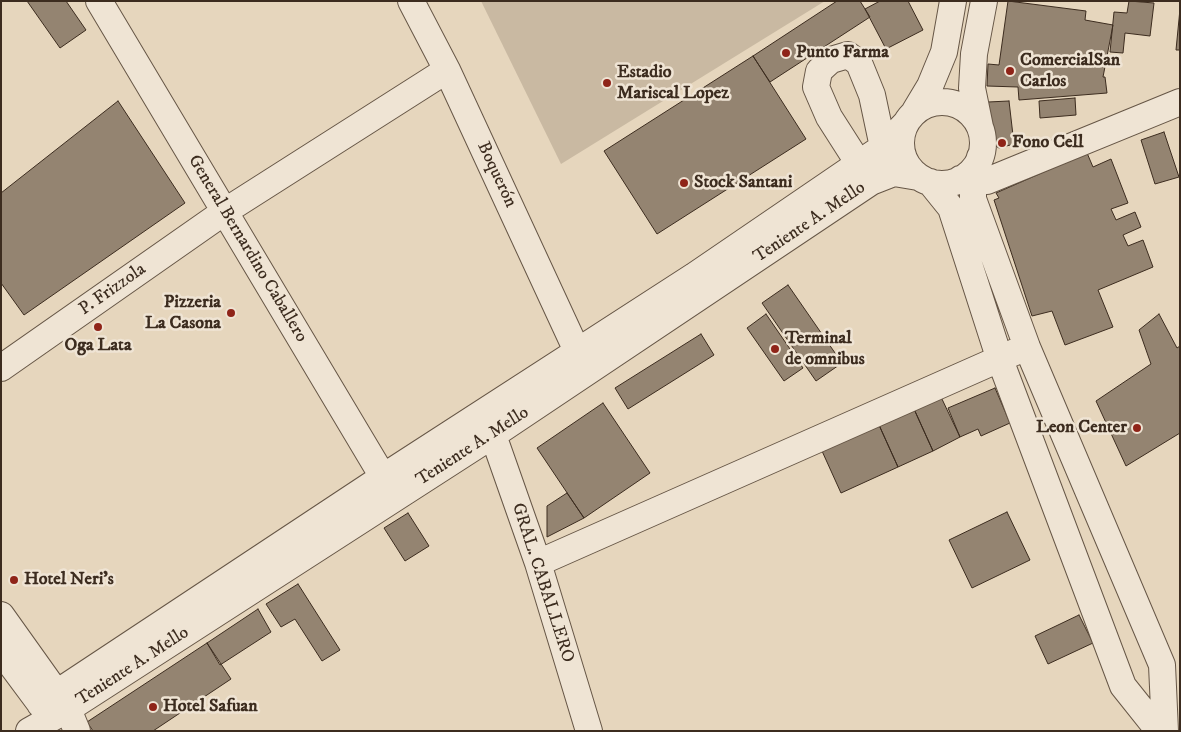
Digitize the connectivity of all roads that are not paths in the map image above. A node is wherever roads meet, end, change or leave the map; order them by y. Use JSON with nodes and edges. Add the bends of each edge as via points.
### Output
{"nodes":[{"id":1,"x":98,"y":1,"type":"edge"},
{"id":2,"x":411,"y":1,"type":"edge"},
{"id":3,"x":953,"y":1,"type":"edge"},
{"id":4,"x":984,"y":1,"type":"edge"},
{"id":5,"x":447,"y":70,"type":"junction"},
{"id":6,"x":1180,"y":102,"type":"edge"},
{"id":7,"x":911,"y":117,"type":"junction"},
{"id":8,"x":980,"y":127,"type":"junction"},
{"id":9,"x":883,"y":147,"type":"junction"},
{"id":10,"x":894,"y":176,"type":"junction"},
{"id":11,"x":967,"y":180,"type":"junction"},
{"id":12,"x":224,"y":212,"type":"junction"},
{"id":13,"x":1027,"y":347,"type":"junction"},
{"id":14,"x":577,"y":351,"type":"junction"},
{"id":15,"x":999,"y":357,"type":"junction"},
{"id":16,"x":1,"y":368,"type":"edge"},
{"id":17,"x":493,"y":436,"type":"junction"},
{"id":18,"x":389,"y":487,"type":"junction"},
{"id":19,"x":538,"y":563,"type":"junction"},
{"id":20,"x":1,"y":615,"type":"edge"},
{"id":21,"x":1,"y":651,"type":"edge"},
{"id":22,"x":61,"y":714,"type":"edge"},
{"id":23,"x":28,"y":731,"type":"edge"},
{"id":24,"x":589,"y":731,"type":"edge"},
{"id":25,"x":1159,"y":731,"type":"edge"},
{"id":26,"x":1165,"y":731,"type":"edge"}],
"edges":[{"from":1,"to":12,"type":"street","name":"General Bernardino Caballero"},
{"from":2,"to":5,"type":"street","name":"Boquerón"},
{"from":3,"to":7,"type":"street","via":[[944,52],[930,86]]},
{"from":4,"to":8,"type":"street","via":[[974,54],[972,88]]},
{"from":5,"to":12,"type":"street","name":"P. Frizzola"},
{"from":5,"to":14,"type":"street","name":"Boquerón"},
{"from":6,"to":11,"type":"street","via":[[987,181]]},
{"from":7,"to":8,"type":"street","via":[[929,104],[944,102],[959,105]]},
{"from":7,"to":9,"type":"street","name":"Teniente A. Mello"},
{"from":7,"to":10,"type":"street","via":[[902,134],[902,152],[909,168]]},
{"from":8,"to":11,"type":"street","via":[[983,142],[980,157]]},
{"from":9,"to":10,"type":"street","name":"Teniente A. Mello"},
{"from":9,"to":10,"type":"street","via":[[872,95],[859,63],[848,55],[831,60],[819,71],[816,87],[829,117]]},
{"from":10,"to":11,"type":"street","via":[[946,184]]},
{"from":10,"to":14,"type":"street","name":"Teniente A. Mello","via":[[694,276]]},
{"from":10,"to":15,"type":"street","via":[[951,208]]},
{"from":10,"to":17,"type":"street","name":"Teniente A. Mello"},
{"from":11,"to":13,"type":"street"},
{"from":12,"to":16,"type":"street","name":"P. Frizzola"},
{"from":12,"to":18,"type":"street","name":"General Bernardino Caballero"},
{"from":13,"to":15,"type":"street"},
{"from":13,"to":26,"type":"street","via":[[1162,665]]},
{"from":14,"to":18,"type":"street","name":"Teniente A. Mello"},
{"from":15,"to":19,"type":"street"},
{"from":15,"to":25,"type":"street","via":[[1123,686]]},
{"from":17,"to":18,"type":"street","name":"Teniente A. Mello"},
{"from":17,"to":19,"type":"street","name":"GRAL. CABALLERO"},
{"from":18,"to":22,"type":"street","name":"Teniente A. Mello"},
{"from":19,"to":24,"type":"street","name":"GRAL. CABALLERO"},
{"from":20,"to":22,"type":"street"},
{"from":21,"to":22,"type":"street"},
{"from":22,"to":23,"type":"street","name":"Teniente A. Mello"}]}
